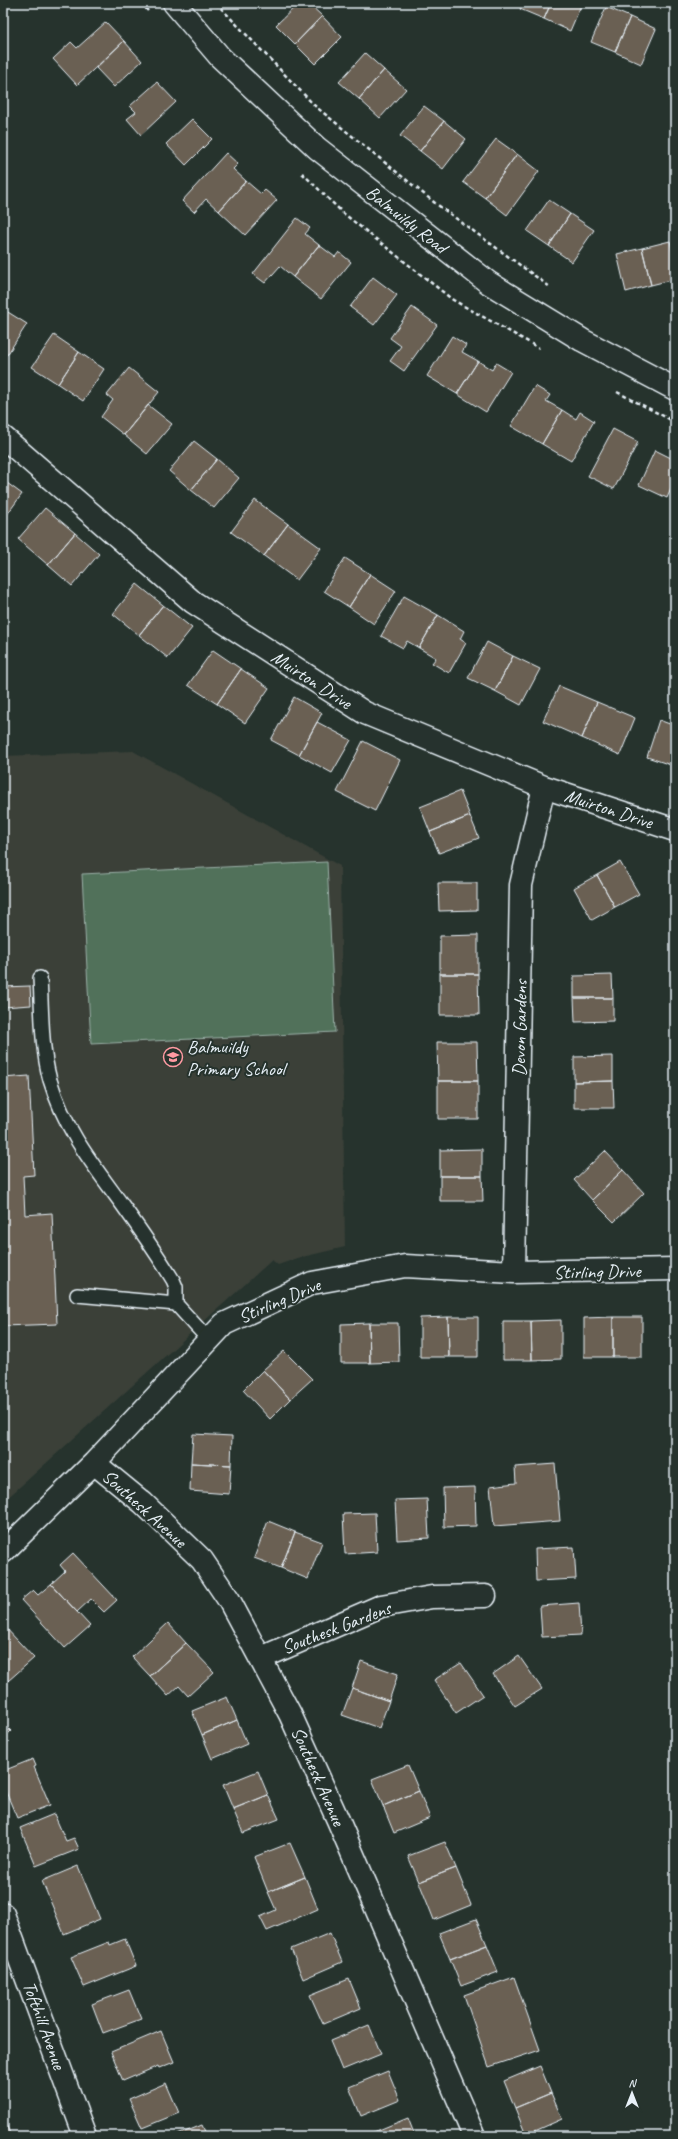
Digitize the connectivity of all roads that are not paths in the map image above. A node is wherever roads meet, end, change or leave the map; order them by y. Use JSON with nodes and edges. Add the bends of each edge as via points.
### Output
{"nodes":[{"id":1,"x":174,"y":3,"type":"edge"},
{"id":2,"x":675,"y":389,"type":"edge"},
{"id":3,"x":3,"y":437,"type":"edge"},
{"id":4,"x":544,"y":787,"type":"junction"},
{"id":5,"x":675,"y":830,"type":"edge"},
{"id":6,"x":40,"y":978,"type":"dead end"},
{"id":7,"x":675,"y":1269,"type":"edge"},
{"id":8,"x":514,"y":1272,"type":"junction"},
{"id":9,"x":77,"y":1295,"type":"dead end"},
{"id":10,"x":176,"y":1304,"type":"junction"},
{"id":11,"x":209,"y":1340,"type":"junction"},
{"id":12,"x":94,"y":1463,"type":"junction"},
{"id":13,"x":3,"y":1552,"type":"edge"},
{"id":14,"x":485,"y":1596,"type":"dead end"},
{"id":15,"x":261,"y":1658,"type":"junction"},
{"id":16,"x":3,"y":1914,"type":"edge"},
{"id":17,"x":85,"y":2136,"type":"edge"},
{"id":18,"x":474,"y":2136,"type":"edge"}],
"edges":[{"from":1,"to":2,"type":"street","name":"Balmuildy Road","via":[[220,57],[317,148],[489,283],[582,340]]},
{"from":3,"to":4,"type":"street","name":"Muirton Drive","via":[[200,606],[365,713]]},
{"from":4,"to":5,"type":"street","name":"Muirton Drive"},
{"from":4,"to":8,"type":"street","name":"Devon Gardens","via":[[522,885]]},
{"from":6,"to":10,"type":"lane","via":[[50,1079],[64,1118],[83,1153],[121,1203],[173,1280],[176,1287]]},
{"from":7,"to":8,"type":"street","name":"Stirling Drive"},
{"from":8,"to":11,"type":"street","name":"Stirling Drive","via":[[405,1266],[312,1283],[224,1324]]},
{"from":9,"to":10,"type":"lane"},
{"from":10,"to":11,"type":"lane"},
{"from":11,"to":12,"type":"street","name":"Stirling Drive"},
{"from":12,"to":13,"type":"street","name":"Stirling Drive"},
{"from":12,"to":15,"type":"street","name":"Southesk Avenue","via":[[144,1502],[202,1560],[229,1600]]},
{"from":14,"to":15,"type":"street","name":"Southesk Gardens","via":[[432,1597],[381,1606]]},
{"from":15,"to":18,"type":"street","name":"Southesk Avenue","via":[[290,1714],[338,1820]]},
{"from":16,"to":17,"type":"street","name":"Tofthill Avenue"}]}
